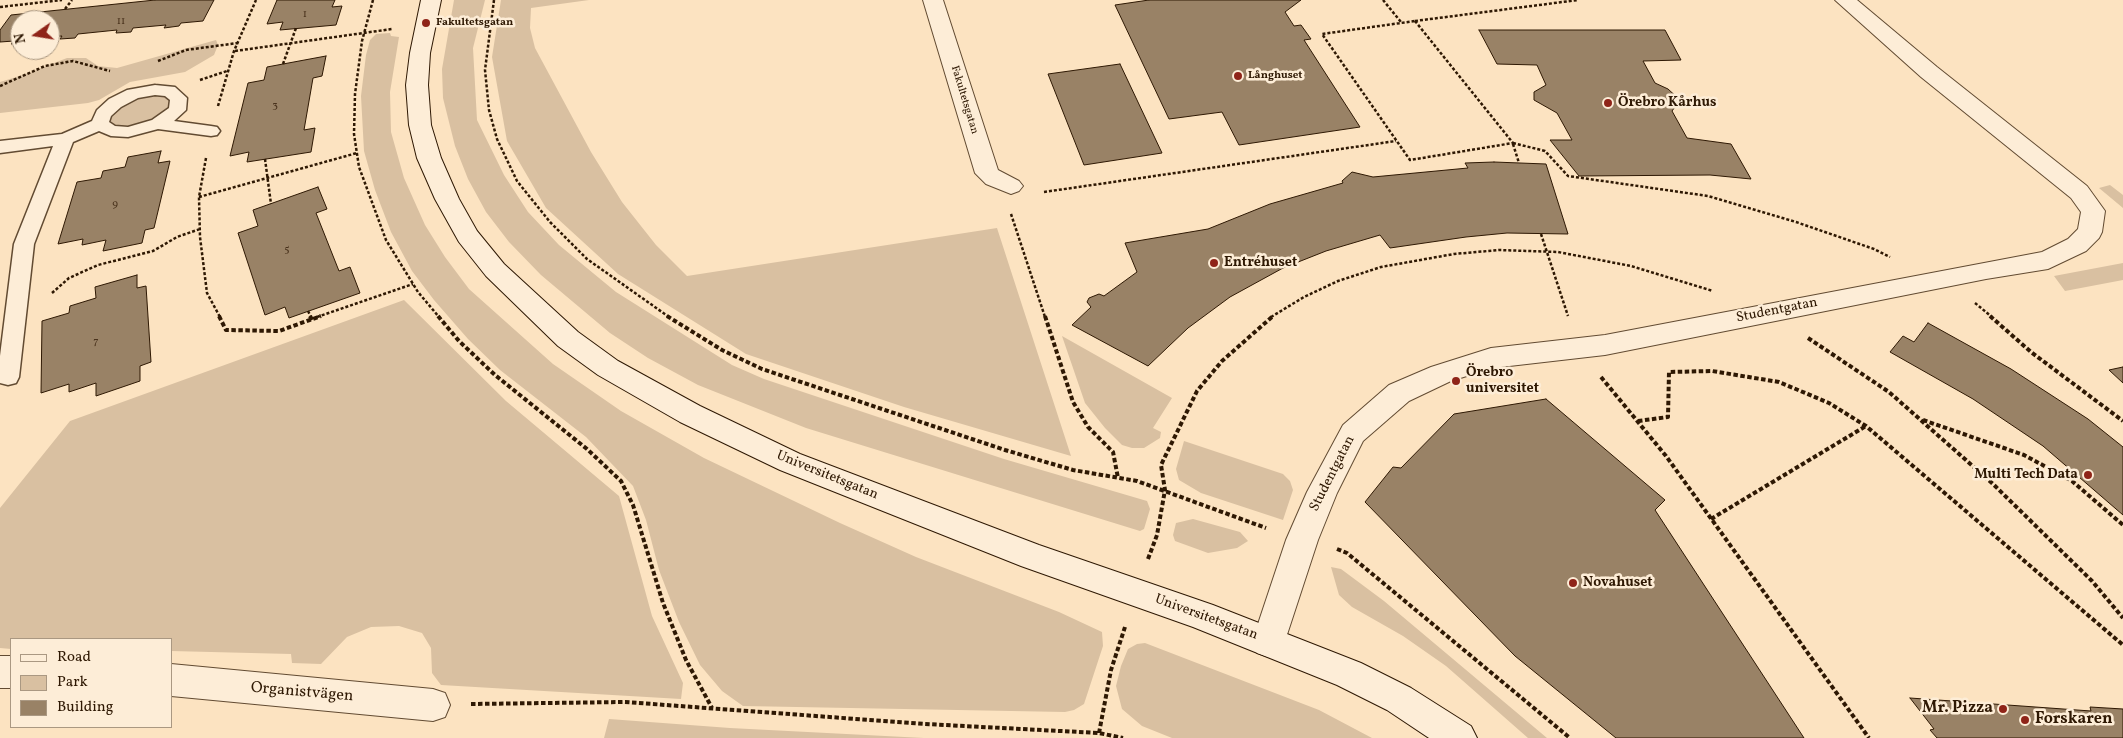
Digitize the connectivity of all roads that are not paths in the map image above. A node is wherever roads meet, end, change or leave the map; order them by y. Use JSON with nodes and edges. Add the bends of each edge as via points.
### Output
{"nodes":[{"id":1,"x":431,"y":0,"type":"edge"},
{"id":2,"x":933,"y":0,"type":"edge"},
{"id":3,"x":1844,"y":0,"type":"edge"},
{"id":4,"x":100,"y":124,"type":"junction"},
{"id":5,"x":158,"y":124,"type":"junction"},
{"id":6,"x":211,"y":131,"type":"road end"},
{"id":7,"x":65,"y":138,"type":"junction"},
{"id":8,"x":0,"y":147,"type":"edge"},
{"id":9,"x":1011,"y":192,"type":"road end"},
{"id":10,"x":8,"y":377,"type":"dead end"},
{"id":11,"x":1269,"y":642,"type":"junction"},
{"id":12,"x":172,"y":680,"type":"edge"},
{"id":13,"x":433,"y":705,"type":"road end"},
{"id":14,"x":1459,"y":738,"type":"edge"}],
"edges":[{"from":1,"to":11,"type":"street","name":"Universitetsgatan","via":[[417,85],[420,125],[429,158],[447,199],[473,243],[495,270],[568,339],[608,368],[690,414],[790,462],[1032,556]]},
{"from":2,"to":9,"type":"street","name":"Fakultetsgatan","via":[[987,173]]},
{"from":3,"to":11,"type":"street","name":"Studentgatan","via":[[2079,192],[2093,211],[2090,232],[2077,245],[2048,260],[1578,349],[1491,358],[1399,392],[1353,433],[1322,492],[1302,540]]},
{"from":4,"to":5,"type":"lane","via":[[111,131],[128,132]]},
{"from":4,"to":5,"type":"lane","via":[[103,114],[133,94],[170,91],[179,98],[177,110]]},
{"from":4,"to":7,"type":"lane"},
{"from":5,"to":6,"type":"lane"},
{"from":7,"to":8,"type":"lane"},
{"from":7,"to":10,"type":"lane","via":[[24,244]]},
{"from":11,"to":14,"type":"street","name":"Universitetsgatan","via":[[1349,674],[1399,699]]},
{"from":12,"to":13,"type":"street","name":"Organistvägen"}]}
